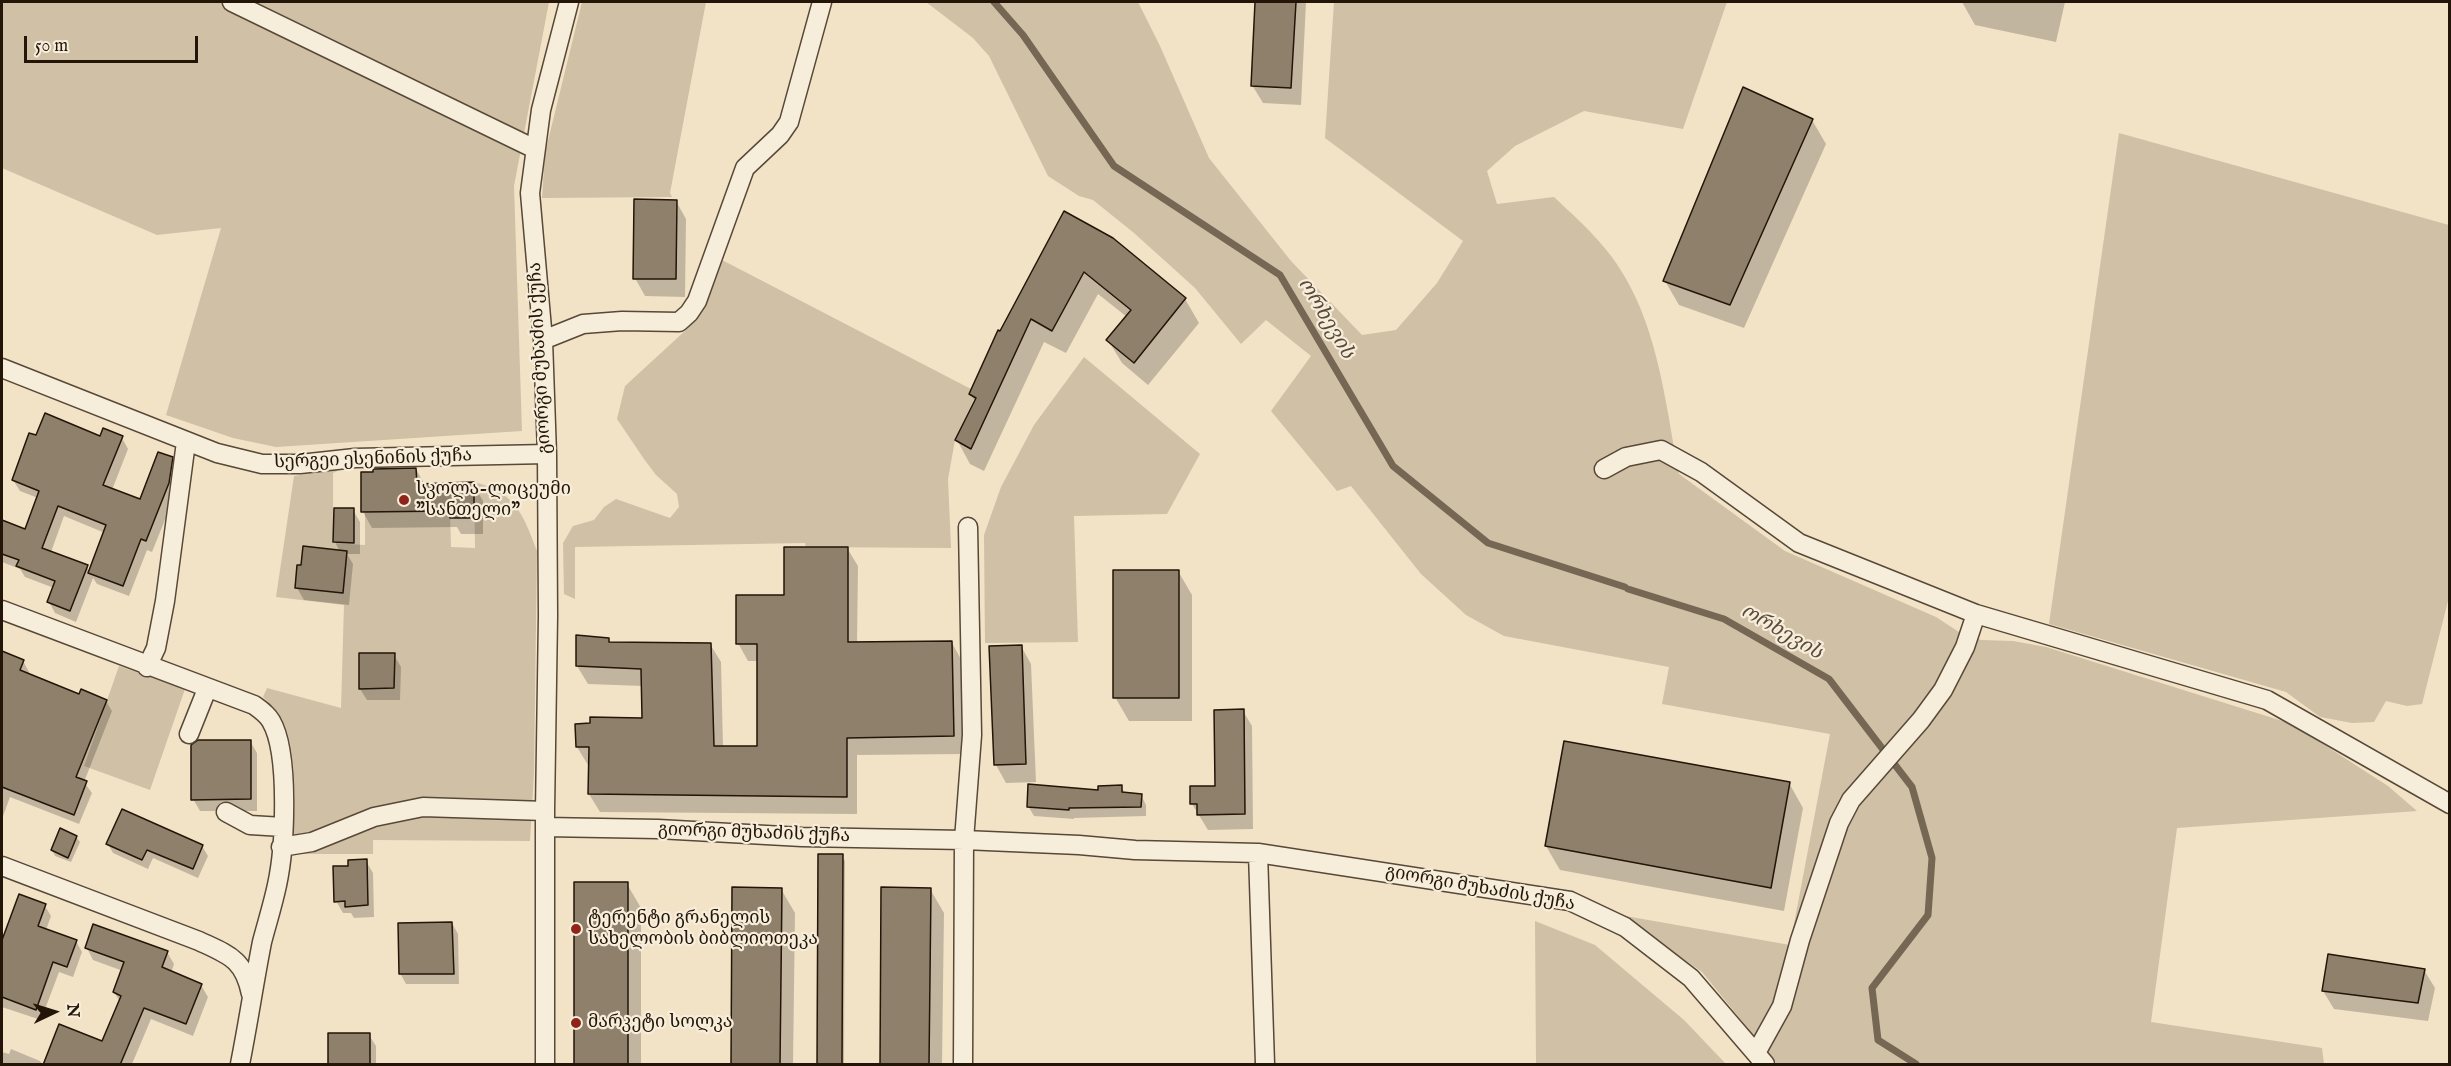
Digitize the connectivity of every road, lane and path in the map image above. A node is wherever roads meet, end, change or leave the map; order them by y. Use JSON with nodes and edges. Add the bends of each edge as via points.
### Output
{"nodes":[{"id":1,"x":232,"y":2,"type":"edge"},
{"id":2,"x":569,"y":2,"type":"edge"},
{"id":3,"x":822,"y":2,"type":"edge"},
{"id":4,"x":535,"y":149,"type":"junction"},
{"id":5,"x":543,"y":340,"type":"junction"},
{"id":6,"x":2,"y":368,"type":"edge"},
{"id":7,"x":186,"y":442,"type":"junction"},
{"id":8,"x":547,"y":454,"type":"junction"},
{"id":9,"x":1604,"y":469,"type":"dead end"},
{"id":10,"x":968,"y":527,"type":"dead end"},
{"id":11,"x":2,"y":610,"type":"edge"},
{"id":12,"x":1976,"y":614,"type":"junction"},
{"id":13,"x":147,"y":667,"type":"junction"},
{"id":14,"x":207,"y":688,"type":"junction"},
{"id":15,"x":189,"y":734,"type":"dead end"},
{"id":16,"x":2450,"y":804,"type":"edge"},
{"id":17,"x":226,"y":812,"type":"dead end"},
{"id":18,"x":545,"y":819,"type":"junction"},
{"id":19,"x":283,"y":827,"type":"junction"},
{"id":20,"x":964,"y":840,"type":"junction"},
{"id":21,"x":281,"y":847,"type":"junction"},
{"id":22,"x":1257,"y":853,"type":"junction"},
{"id":23,"x":2,"y":866,"type":"edge"},
{"id":24,"x":252,"y":999,"type":"junction"},
{"id":25,"x":1760,"y":1059,"type":"edge"},
{"id":26,"x":240,"y":1065,"type":"edge"},
{"id":27,"x":545,"y":1065,"type":"edge"},
{"id":28,"x":963,"y":1065,"type":"edge"},
{"id":29,"x":1265,"y":1065,"type":"edge"}],
"edges":[{"from":1,"to":4,"type":"street"},
{"from":2,"to":4,"type":"street","name":"გიორგი მუხაძის ქუჩა"},
{"from":3,"to":5,"type":"street","via":[[789,122],[745,168],[697,301],[689,313],[679,322],[583,324]]},
{"from":4,"to":5,"type":"street","name":"გიორგი მუხაძის ქუჩა","via":[[530,193]]},
{"from":5,"to":8,"type":"street","name":"გიორგი მუხაძის ქუჩა"},
{"from":6,"to":7,"type":"street","name":"სერგეი ესენინის ქუჩა"},
{"from":7,"to":8,"type":"street","name":"სერგეი ესენინის ქუჩა","via":[[262,464]]},
{"from":7,"to":13,"type":"street","via":[[165,601],[156,648]]},
{"from":8,"to":18,"type":"street","name":"გიორგი მუხაძის ქუჩა"},
{"from":9,"to":12,"type":"street","via":[[1626,457],[1661,450],[1701,472],[1800,543]]},
{"from":10,"to":20,"type":"street","via":[[972,735]]},
{"from":11,"to":13,"type":"street"},
{"from":12,"to":16,"type":"street","via":[[2267,700]]},
{"from":12,"to":25,"type":"street","via":[[1965,647],[1943,690],[1851,800],[1839,823],[1782,1006]]},
{"from":13,"to":14,"type":"street"},
{"from":14,"to":15,"type":"street"},
{"from":14,"to":19,"type":"street","via":[[254,705],[272,723],[284,778]]},
{"from":17,"to":19,"type":"street","via":[[250,825]]},
{"from":18,"to":20,"type":"street","name":"გიორგი მუხაძის ქუჩა","via":[[802,837]]},
{"from":18,"to":21,"type":"street","via":[[423,807],[375,817],[312,842]]},
{"from":18,"to":27,"type":"street","name":"გიორგი მუხაძის ქუჩა"},
{"from":19,"to":21,"type":"street"},
{"from":20,"to":22,"type":"street","name":"გიორგი მუხაძის ქუჩა"},
{"from":20,"to":28,"type":"street"},
{"from":21,"to":24,"type":"street","via":[[278,882]]},
{"from":22,"to":25,"type":"street","name":"გიორგი მუხაძის ქუჩა","via":[[1570,901],[1625,927],[1690,978]]},
{"from":22,"to":29,"type":"street"},
{"from":23,"to":24,"type":"street","via":[[231,956],[243,968]]},
{"from":24,"to":26,"type":"street"}]}
